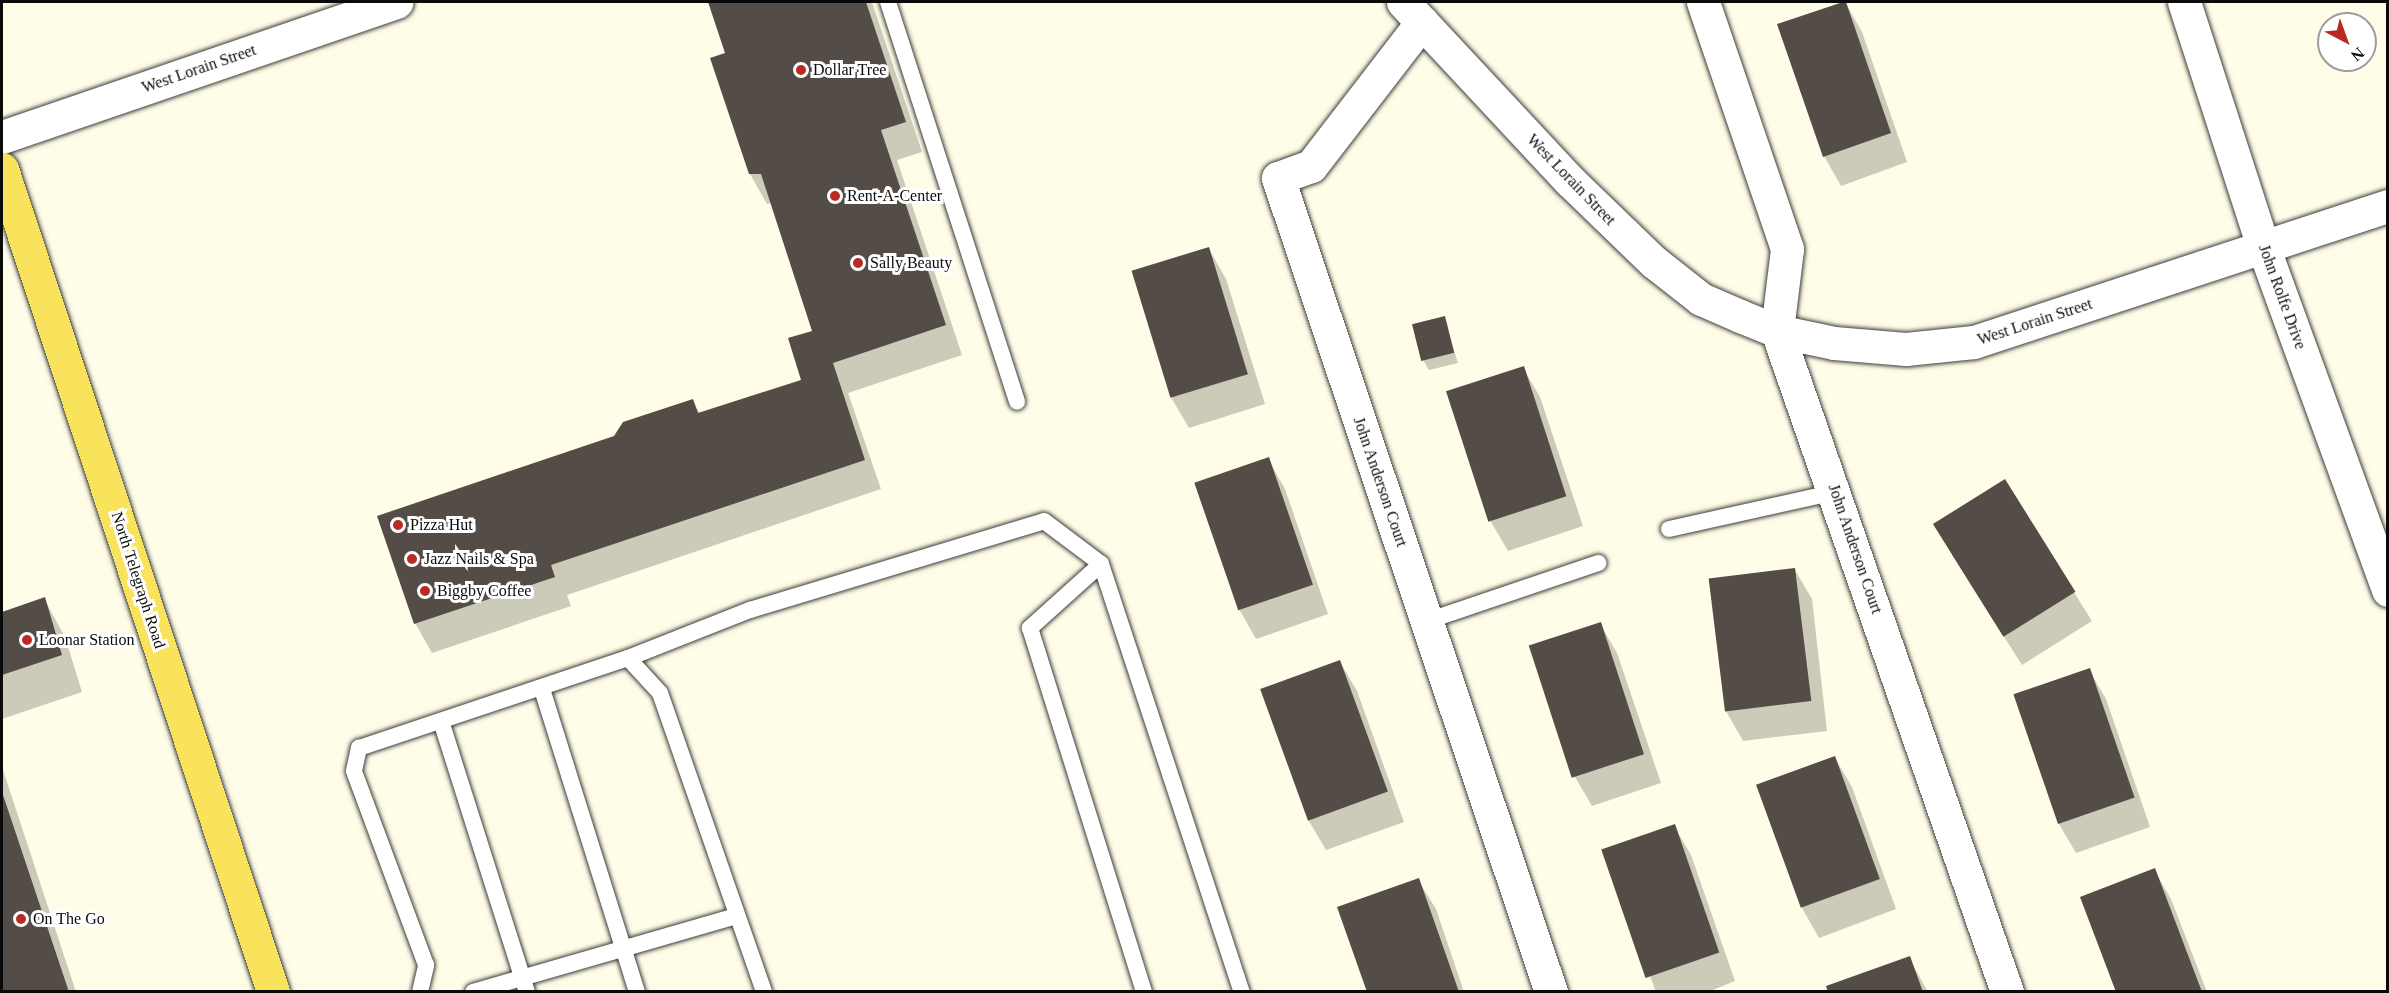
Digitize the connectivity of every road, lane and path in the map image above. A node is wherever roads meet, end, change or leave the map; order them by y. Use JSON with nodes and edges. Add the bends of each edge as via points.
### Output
{"nodes":[{"id":1,"x":397,"y":2,"type":"edge"},
{"id":2,"x":888,"y":2,"type":"edge"},
{"id":3,"x":1703,"y":2,"type":"edge"},
{"id":4,"x":2184,"y":2,"type":"edge"},
{"id":5,"x":1412,"y":12,"type":"edge"},
{"id":6,"x":2,"y":137,"type":"edge"},
{"id":7,"x":2,"y":170,"type":"edge"},
{"id":8,"x":2388,"y":206,"type":"edge"},
{"id":9,"x":2264,"y":249,"type":"junction"},
{"id":10,"x":1777,"y":331,"type":"junction"},
{"id":11,"x":1017,"y":402,"type":"dead end"},
{"id":12,"x":1836,"y":492,"type":"junction"},
{"id":13,"x":1669,"y":529,"type":"dead end"},
{"id":14,"x":1598,"y":563,"type":"dead end"},
{"id":15,"x":1101,"y":564,"type":"junction"},
{"id":16,"x":2388,"y":590,"type":"edge"},
{"id":17,"x":1427,"y":621,"type":"junction"},
{"id":18,"x":628,"y":658,"type":"junction"},
{"id":19,"x":542,"y":689,"type":"junction"},
{"id":20,"x":441,"y":721,"type":"junction"},
{"id":21,"x":737,"y":916,"type":"junction"},
{"id":22,"x":622,"y":948,"type":"junction"},
{"id":23,"x":525,"y":985,"type":"edge"},
{"id":24,"x":273,"y":992,"type":"edge"},
{"id":25,"x":420,"y":992,"type":"edge"},
{"id":26,"x":474,"y":992,"type":"edge"},
{"id":27,"x":637,"y":992,"type":"edge"},
{"id":28,"x":764,"y":992,"type":"edge"},
{"id":29,"x":1144,"y":992,"type":"edge"},
{"id":30,"x":1242,"y":992,"type":"edge"},
{"id":31,"x":1551,"y":992,"type":"edge"},
{"id":32,"x":2007,"y":992,"type":"edge"}],
"edges":[{"from":1,"to":6,"type":"street","name":"West Lorain Street"},
{"from":2,"to":11,"type":"lane"},
{"from":3,"to":10,"type":"street","name":"John Anderson Court","via":[[1787,249]]},
{"from":4,"to":9,"type":"street","name":"John Rolfe Drive"},
{"from":5,"to":10,"type":"street","name":"West Lorain Street","via":[[1570,181],[1654,262],[1701,299]]},
{"from":5,"to":17,"type":"street","name":"John Anderson Court","via":[[1311,166],[1278,178]]},
{"from":7,"to":24,"type":"main road","name":"North Telegraph Road"},
{"from":8,"to":9,"type":"street","name":"West Lorain Street"},
{"from":9,"to":10,"type":"street","name":"West Lorain Street","via":[[1974,342],[1906,349],[1834,343]]},
{"from":9,"to":16,"type":"street","name":"John Rolfe Drive"},
{"from":10,"to":12,"type":"street","name":"John Anderson Court"},
{"from":12,"to":13,"type":"lane"},
{"from":12,"to":32,"type":"street","name":"John Anderson Court"},
{"from":14,"to":17,"type":"lane"},
{"from":15,"to":18,"type":"lane","via":[[1044,521],[750,610]]},
{"from":15,"to":29,"type":"lane","via":[[1030,628]]},
{"from":15,"to":30,"type":"lane"},
{"from":17,"to":31,"type":"street","name":"John Anderson Court"},
{"from":18,"to":19,"type":"lane"},
{"from":18,"to":21,"type":"lane","via":[[660,693]]},
{"from":19,"to":20,"type":"lane"},
{"from":19,"to":22,"type":"lane"},
{"from":20,"to":23,"type":"lane"},
{"from":20,"to":25,"type":"lane","via":[[359,748],[354,771],[426,965]]},
{"from":21,"to":22,"type":"lane"},
{"from":21,"to":28,"type":"lane"},
{"from":22,"to":23,"type":"lane"},
{"from":22,"to":27,"type":"lane"},
{"from":23,"to":26,"type":"lane"}]}
